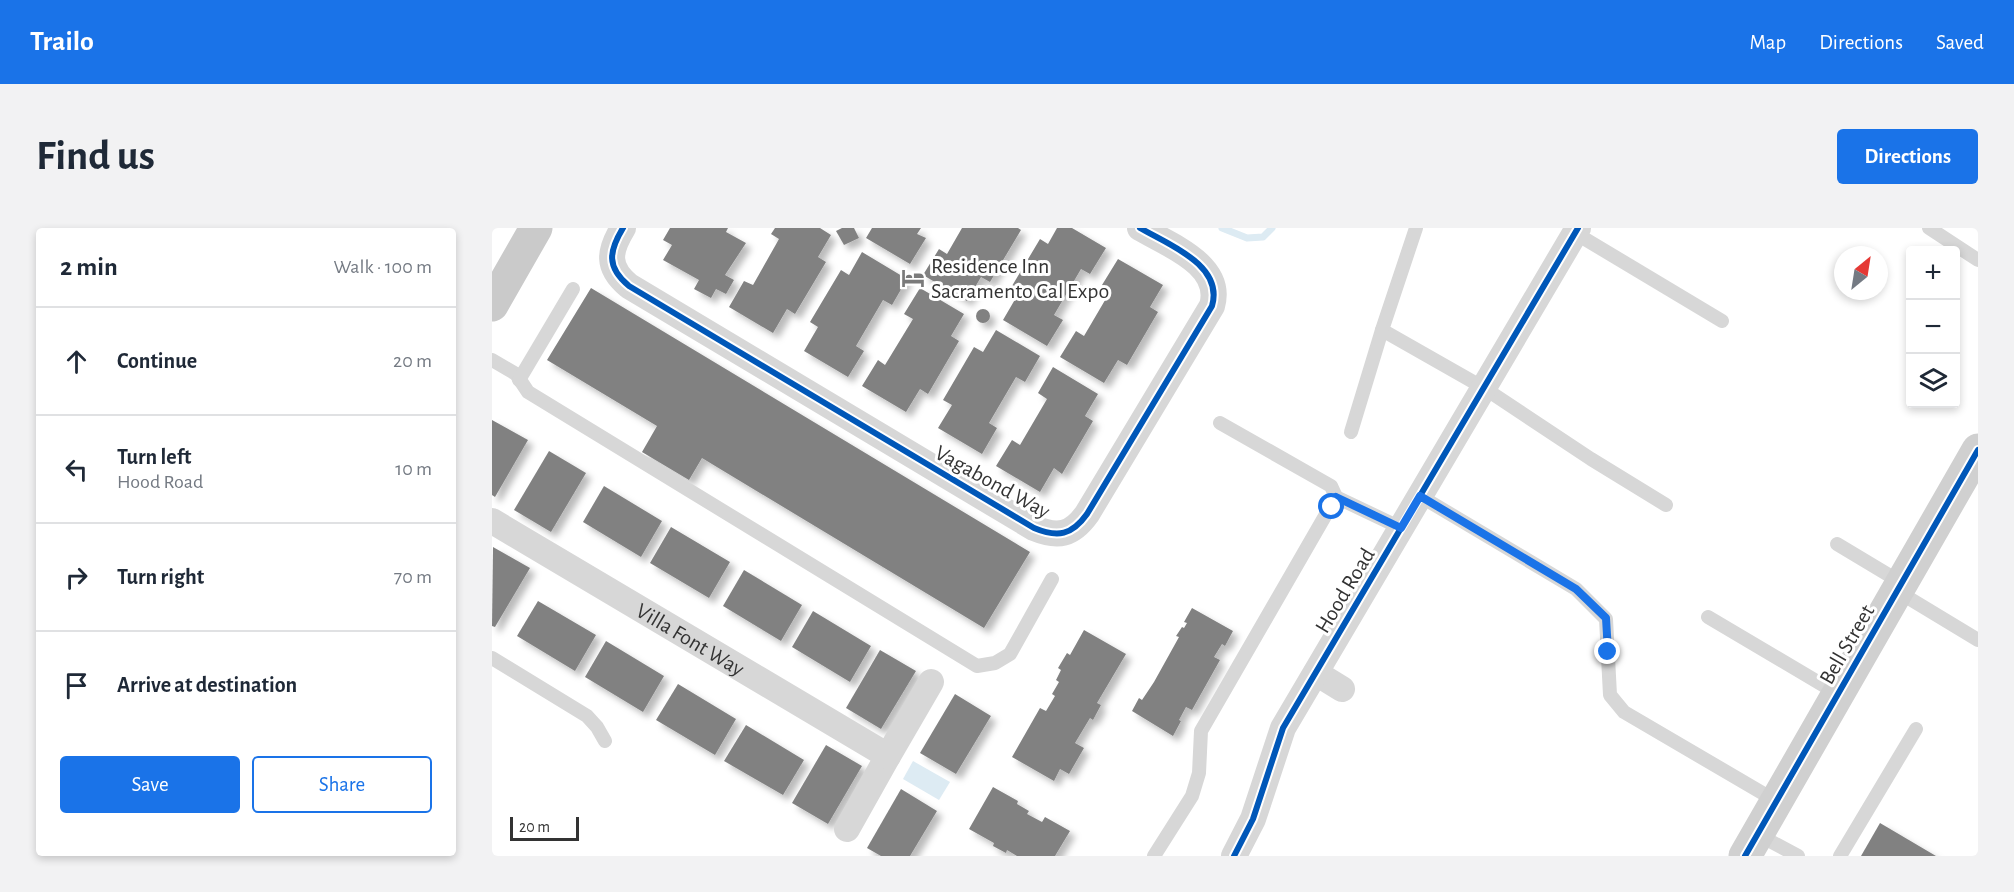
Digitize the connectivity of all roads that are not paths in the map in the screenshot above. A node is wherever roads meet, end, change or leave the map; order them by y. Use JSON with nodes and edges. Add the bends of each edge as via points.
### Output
{"nodes":[{"id":1,"x":536,"y":228,"type":"edge"},
{"id":2,"x":623,"y":228,"type":"edge"},
{"id":3,"x":1140,"y":228,"type":"edge"},
{"id":4,"x":1416,"y":228,"type":"edge"},
{"id":5,"x":1929,"y":228,"type":"edge"},
{"id":6,"x":1577,"y":231,"type":"edge"},
{"id":7,"x":1978,"y":260,"type":"edge"},
{"id":8,"x":573,"y":289,"type":"dead end"},
{"id":9,"x":492,"y":305,"type":"edge"},
{"id":10,"x":1722,"y":321,"type":"dead end"},
{"id":11,"x":1382,"y":330,"type":"junction"},
{"id":12,"x":492,"y":360,"type":"edge"},
{"id":13,"x":519,"y":380,"type":"junction"},
{"id":14,"x":1484,"y":388,"type":"junction"},
{"id":15,"x":1220,"y":423,"type":"dead end"},
{"id":16,"x":1351,"y":432,"type":"dead end"},
{"id":17,"x":1978,"y":450,"type":"edge"},
{"id":18,"x":1420,"y":496,"type":"junction"},
{"id":19,"x":1336,"y":497,"type":"junction"},
{"id":20,"x":1666,"y":505,"type":"dead end"},
{"id":21,"x":492,"y":521,"type":"edge"},
{"id":22,"x":1401,"y":528,"type":"junction"},
{"id":23,"x":1837,"y":544,"type":"dead end"},
{"id":24,"x":1053,"y":579,"type":"dead end"},
{"id":25,"x":1899,"y":587,"type":"junction"},
{"id":26,"x":1708,"y":617,"type":"dead end"},
{"id":27,"x":1978,"y":640,"type":"edge"},
{"id":28,"x":492,"y":658,"type":"edge"},
{"id":29,"x":1316,"y":673,"type":"junction"},
{"id":30,"x":932,"y":682,"type":"dead end"},
{"id":31,"x":1342,"y":689,"type":"dead end"},
{"id":32,"x":1838,"y":694,"type":"junction"},
{"id":33,"x":1916,"y":729,"type":"dead end"},
{"id":34,"x":604,"y":741,"type":"dead end"},
{"id":35,"x":888,"y":756,"type":"junction"},
{"id":36,"x":1776,"y":802,"type":"junction"},
{"id":37,"x":847,"y":829,"type":"dead end"},
{"id":38,"x":1751,"y":845,"type":"edge"},
{"id":39,"x":1154,"y":856,"type":"edge"},
{"id":40,"x":1234,"y":856,"type":"edge"},
{"id":41,"x":1798,"y":856,"type":"edge"},
{"id":42,"x":1840,"y":856,"type":"edge"}],
"edges":[{"from":1,"to":9,"type":"main road"},
{"from":2,"to":3,"type":"street","name":"Vagabond Way","via":[[611,258],[622,280],[649,300],[1034,528],[1054,534],[1075,529],[1087,514],[1215,296],[1206,270]]},
{"from":4,"to":11,"type":"lane"},
{"from":5,"to":7,"type":"lane"},
{"from":6,"to":10,"type":"lane"},
{"from":6,"to":14,"type":"street","name":"Hood Road"},
{"from":8,"to":13,"type":"lane"},
{"from":11,"to":14,"type":"lane"},
{"from":11,"to":16,"type":"lane"},
{"from":12,"to":13,"type":"lane","via":[[516,374]]},
{"from":13,"to":24,"type":"lane","via":[[528,392],[977,666],[995,663],[1010,654]]},
{"from":14,"to":18,"type":"street","name":"Hood Road"},
{"from":14,"to":20,"type":"lane"},
{"from":15,"to":19,"type":"lane","via":[[1331,486]]},
{"from":17,"to":25,"type":"street","name":"Bell Street"},
{"from":18,"to":22,"type":"street","name":"Hood Road"},
{"from":18,"to":36,"type":"lane","via":[[1576,589],[1606,618],[1610,695],[1624,712]]},
{"from":19,"to":22,"type":"lane"},
{"from":19,"to":39,"type":"lane","via":[[1201,731],[1199,773],[1192,796]]},
{"from":21,"to":35,"type":"street","name":"Villa Font Way"},
{"from":22,"to":29,"type":"street","name":"Hood Road"},
{"from":23,"to":25,"type":"lane"},
{"from":25,"to":27,"type":"lane"},
{"from":25,"to":32,"type":"street","name":"Bell Street"},
{"from":26,"to":32,"type":"lane"},
{"from":28,"to":34,"type":"lane","via":[[587,716]]},
{"from":29,"to":31,"type":"street"},
{"from":29,"to":40,"type":"street","name":"Hood Road","via":[[1283,728],[1253,819]]},
{"from":30,"to":35,"type":"street"},
{"from":32,"to":36,"type":"street","name":"Bell Street"},
{"from":33,"to":42,"type":"lane"},
{"from":35,"to":37,"type":"street"},
{"from":36,"to":38,"type":"street","name":"Bell Street"},
{"from":38,"to":41,"type":"lane"}]}
